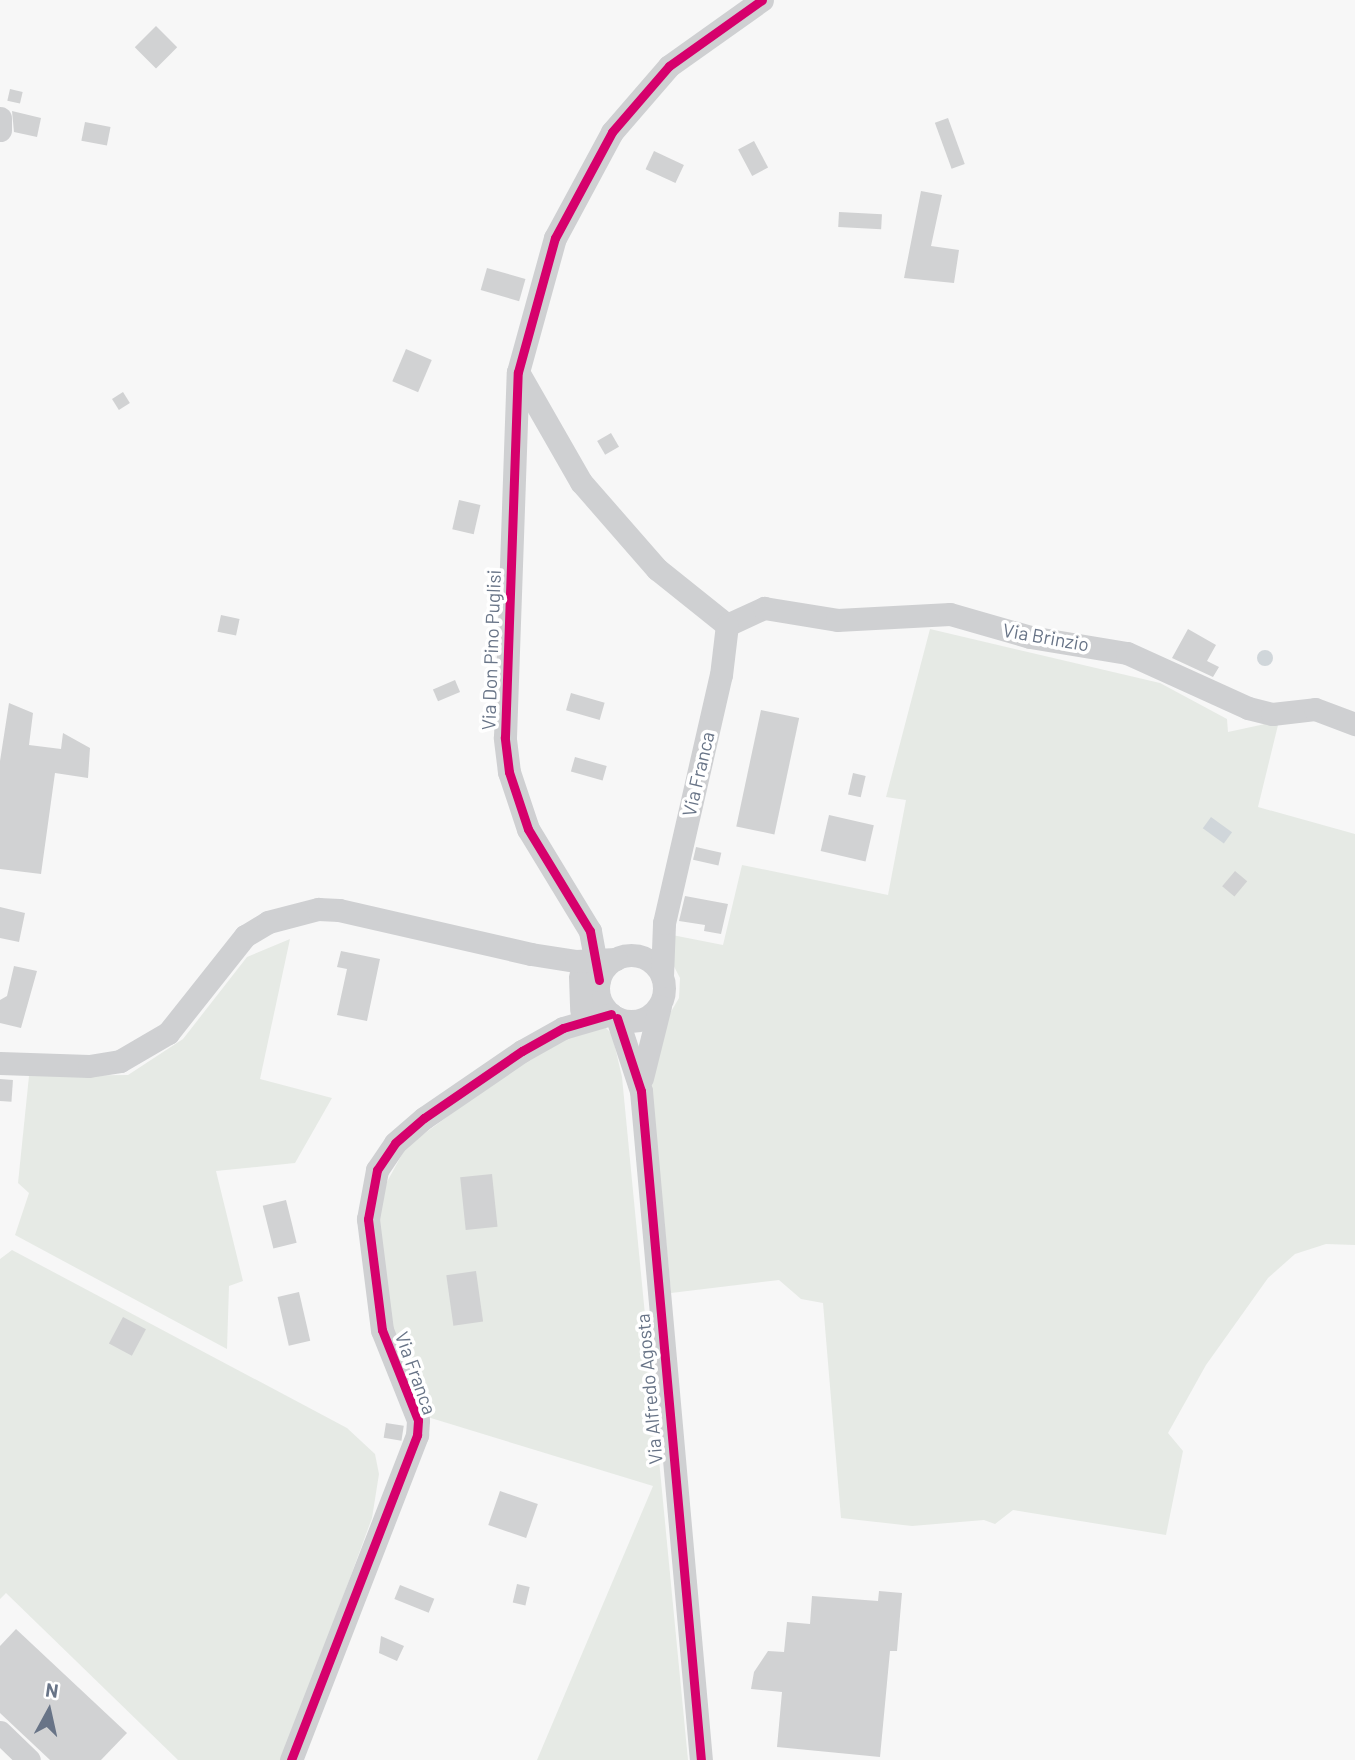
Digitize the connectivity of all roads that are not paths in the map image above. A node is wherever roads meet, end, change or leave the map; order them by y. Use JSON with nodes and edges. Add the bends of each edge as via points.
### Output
{"nodes":[{"id":1,"x":762,"y":0,"type":"edge"},
{"id":2,"x":0,"y":118,"type":"edge"},
{"id":3,"x":0,"y":130,"type":"edge"},
{"id":4,"x":518,"y":372,"type":"junction"},
{"id":5,"x":727,"y":625,"type":"junction"},
{"id":6,"x":1355,"y":724,"type":"edge"},
{"id":7,"x":580,"y":911,"type":"junction"},
{"id":8,"x":664,"y":923,"type":"junction"},
{"id":9,"x":662,"y":976,"type":"junction"},
{"id":10,"x":605,"y":984,"type":"junction"},
{"id":11,"x":660,"y":1004,"type":"junction"},
{"id":12,"x":0,"y":1063,"type":"edge"},
{"id":13,"x":640,"y":1091,"type":"junction"},
{"id":14,"x":0,"y":1732,"type":"edge"},
{"id":15,"x":29,"y":1760,"type":"edge"},
{"id":16,"x":291,"y":1760,"type":"edge"},
{"id":17,"x":701,"y":1760,"type":"edge"}],
"edges":[{"from":1,"to":4,"type":"street","name":"Via Don Pino Puglisi","via":[[669,66],[612,132],[555,238]]},
{"from":2,"to":3,"type":"street"},
{"from":4,"to":5,"type":"street","via":[[581,482],[657,569]]},
{"from":4,"to":7,"type":"street","name":"Via Don Pino Puglisi","via":[[505,737],[509,772],[528,829]]},
{"from":5,"to":6,"type":"street","name":"Via Brinzio","via":[[764,608],[838,620],[950,614],[1030,637],[1127,653],[1248,708],[1272,714],[1315,709]]},
{"from":5,"to":8,"type":"street","name":"Via Franca","via":[[721,675]]},
{"from":7,"to":10,"type":"street","name":"Via Alfredo Agosta"},
{"from":7,"to":10,"type":"street","via":[[607,939]]},
{"from":8,"to":9,"type":"street","name":"Via Franca"},
{"from":8,"to":10,"type":"street","name":"Via Franca"},
{"from":9,"to":10,"type":"street","via":[[651,962]]},
{"from":9,"to":11,"type":"street","name":"Via Alfredo Agosta"},
{"from":10,"to":11,"type":"street","via":[[636,1021]]},
{"from":10,"to":12,"type":"street","via":[[531,954],[339,910],[293,914],[245,936],[168,1033],[120,1061],[89,1066]]},
{"from":10,"to":13,"type":"street","name":"Via Alfredo Agosta"},
{"from":10,"to":16,"type":"street","name":"Via Franca","via":[[563,1028],[424,1118],[395,1143],[377,1170],[368,1219],[382,1330],[418,1420],[417,1435]]},
{"from":11,"to":13,"type":"street","name":"Via Alfredo Agosta","via":[[646,1049]]},
{"from":13,"to":17,"type":"street","name":"Via Alfredo Agosta"},
{"from":14,"to":15,"type":"street"}]}
